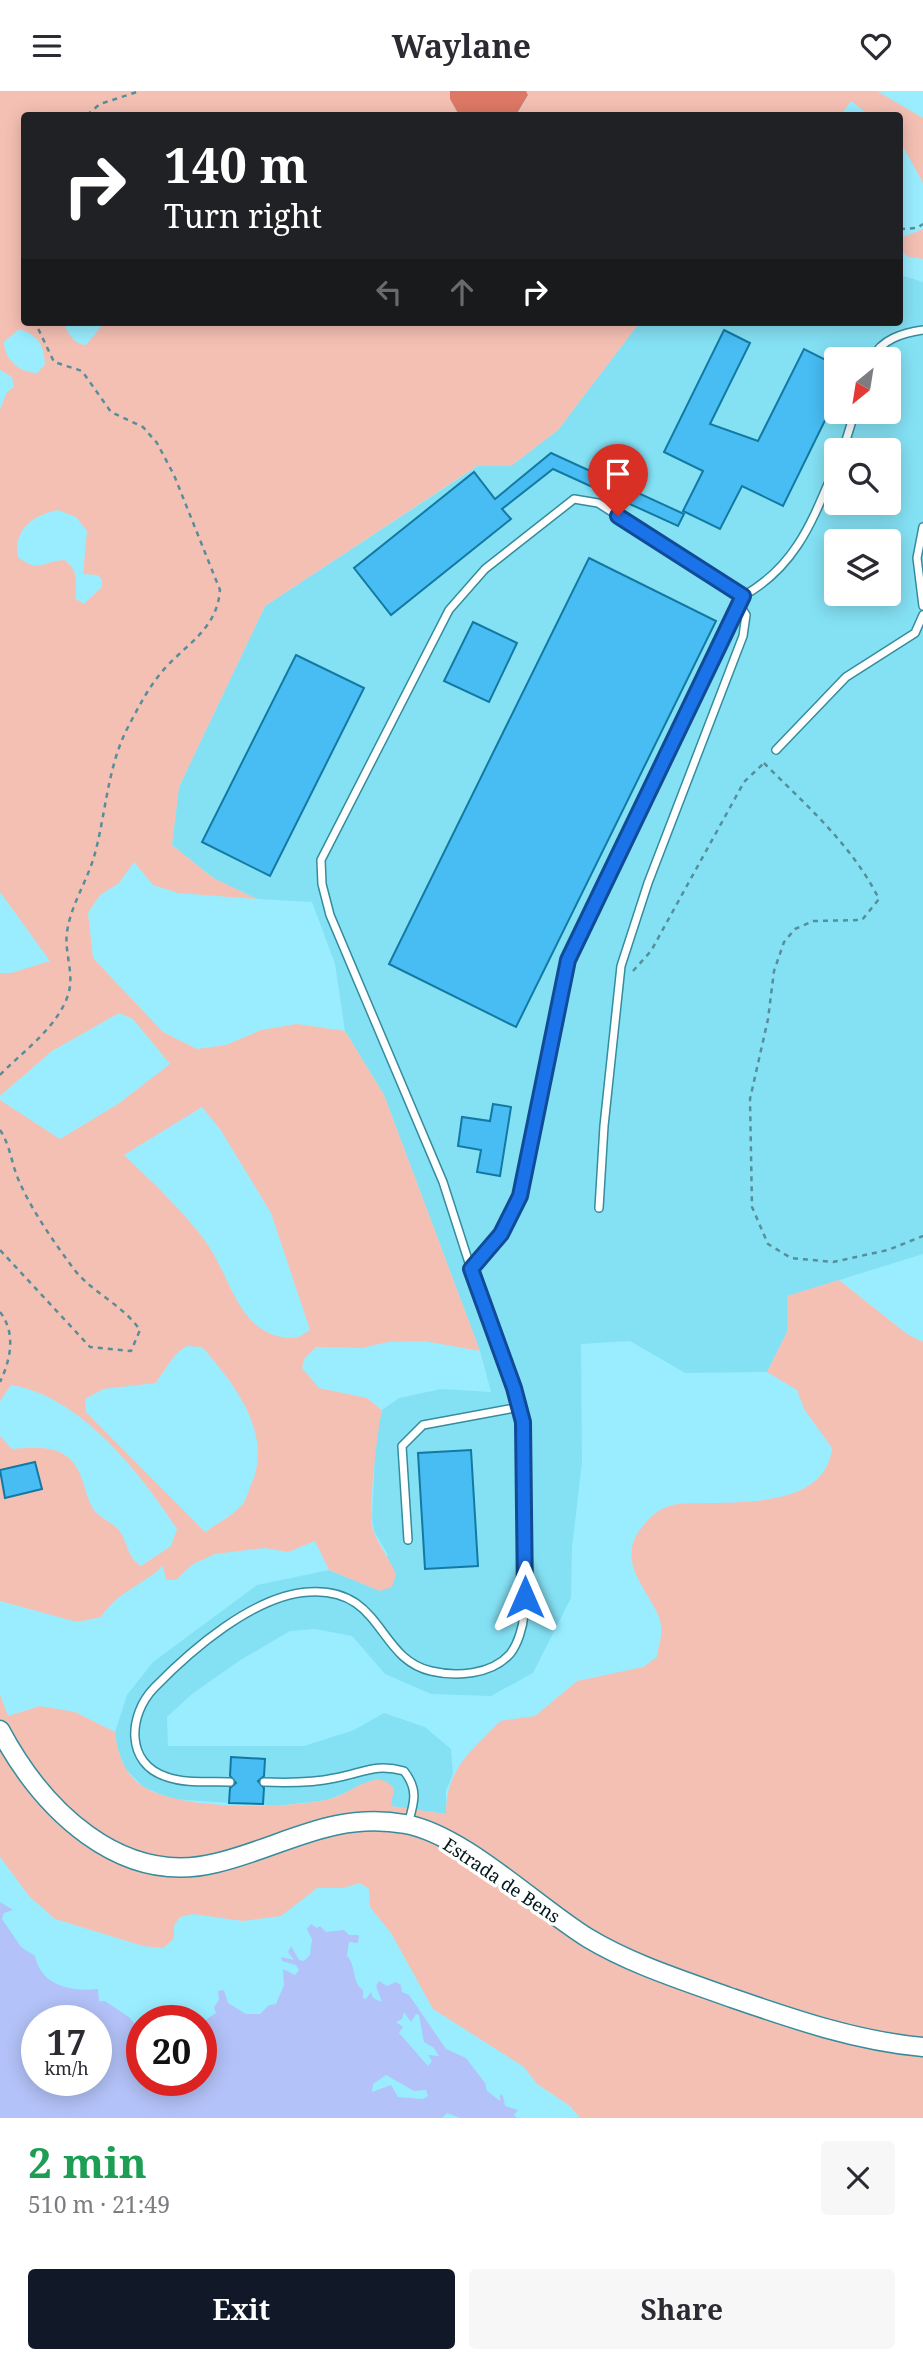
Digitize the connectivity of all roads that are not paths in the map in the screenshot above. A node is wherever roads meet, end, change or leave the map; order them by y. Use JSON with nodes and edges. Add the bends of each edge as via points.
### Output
{"nodes":[{"id":1,"x":923,"y":330,"type":"edge"},
{"id":2,"x":879,"y":347,"type":"edge"},
{"id":3,"x":824,"y":492,"type":"edge"},
{"id":4,"x":923,"y":527,"type":"edge"},
{"id":5,"x":743,"y":596,"type":"junction"},
{"id":6,"x":739,"y":604,"type":"junction"},
{"id":7,"x":923,"y":606,"type":"edge"},
{"id":8,"x":923,"y":615,"type":"edge"},
{"id":9,"x":775,"y":752,"type":"road end"},
{"id":10,"x":599,"y":1209,"type":"dead end"},
{"id":11,"x":471,"y":1269,"type":"junction"},
{"id":12,"x":520,"y":1407,"type":"junction"},
{"id":13,"x":408,"y":1540,"type":"dead end"},
{"id":14,"x":0,"y":1730,"type":"edge"},
{"id":15,"x":230,"y":1781,"type":"dead end"},
{"id":16,"x":264,"y":1781,"type":"dead end"},
{"id":17,"x":408,"y":1824,"type":"junction"},
{"id":18,"x":923,"y":2047,"type":"edge"}],
"edges":[{"from":1,"to":2,"type":"lane","via":[[892,338]]},
{"from":3,"to":5,"type":"lane","via":[[804,537],[783,568]]},
{"from":4,"to":7,"type":"lane","via":[[917,558]]},
{"from":5,"to":6,"type":"lane"},
{"from":5,"to":11,"type":"lane","via":[[598,503],[574,499],[485,569],[449,610],[321,860],[322,884],[335,928],[443,1182]]},
{"from":6,"to":10,"type":"lane","via":[[746,615],[743,636],[621,966]]},
{"from":6,"to":11,"type":"lane","via":[[568,960],[520,1196],[501,1234]]},
{"from":8,"to":9,"type":"lane","via":[[915,633],[846,677]]},
{"from":11,"to":12,"type":"lane"},
{"from":12,"to":13,"type":"lane","via":[[423,1425],[402,1446]]},
{"from":12,"to":15,"type":"lane","via":[[525,1436],[525,1607],[510,1654],[472,1674],[429,1671],[409,1662],[374,1618],[336,1593],[308,1592],[257,1606],[149,1693],[136,1717],[133,1735],[146,1766],[164,1777]]},
{"from":14,"to":17,"type":"street","name":"Estrada de Bens","via":[[27,1771],[79,1830],[110,1852],[143,1864],[180,1869],[216,1863],[304,1833],[363,1819]]},
{"from":16,"to":17,"type":"lane","via":[[333,1779],[372,1767],[404,1771],[413,1782],[416,1797]]},
{"from":17,"to":18,"type":"street","name":"Estrada de Bens","via":[[450,1842],[590,1939],[671,1976],[804,2023],[888,2044]]}]}
